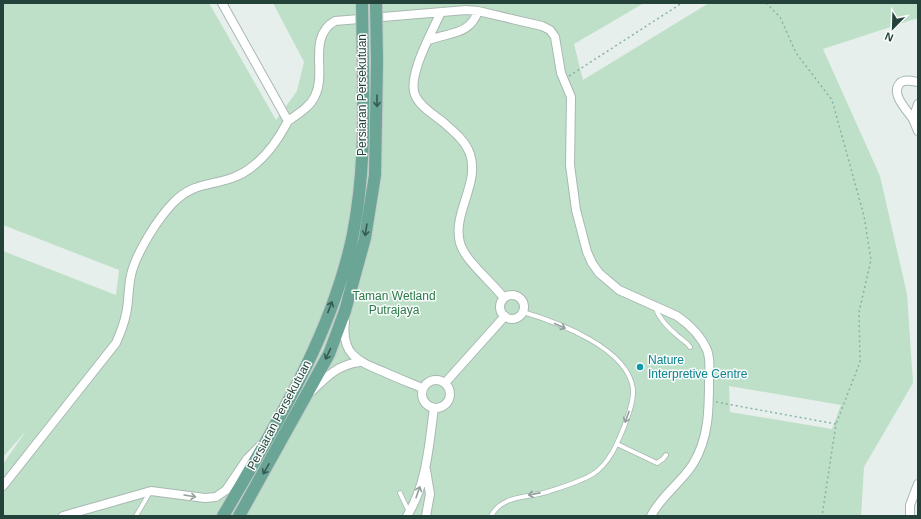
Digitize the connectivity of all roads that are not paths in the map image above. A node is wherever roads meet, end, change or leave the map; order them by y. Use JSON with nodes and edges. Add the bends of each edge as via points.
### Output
{"nodes":[{"id":1,"x":222,"y":3,"type":"edge"},
{"id":2,"x":362,"y":3,"type":"edge"},
{"id":3,"x":376,"y":3,"type":"edge"},
{"id":4,"x":478,"y":11,"type":"junction"},
{"id":5,"x":440,"y":12,"type":"junction"},
{"id":6,"x":429,"y":40,"type":"junction"},
{"id":7,"x":918,"y":82,"type":"edge"},
{"id":8,"x":918,"y":104,"type":"edge"},
{"id":9,"x":913,"y":119,"type":"junction"},
{"id":10,"x":288,"y":121,"type":"junction"},
{"id":11,"x":918,"y":131,"type":"edge"},
{"id":12,"x":504,"y":298,"type":"junction"},
{"id":13,"x":654,"y":305,"type":"junction"},
{"id":14,"x":345,"y":311,"type":"junction"},
{"id":15,"x":523,"y":312,"type":"junction"},
{"id":16,"x":505,"y":316,"type":"junction"},
{"id":17,"x":690,"y":347,"type":"dead end"},
{"id":18,"x":360,"y":362,"type":"junction"},
{"id":19,"x":445,"y":383,"type":"junction"},
{"id":20,"x":422,"y":388,"type":"junction"},
{"id":21,"x":305,"y":398,"type":"junction"},
{"id":22,"x":434,"y":408,"type":"junction"},
{"id":23,"x":268,"y":438,"type":"junction"},
{"id":24,"x":617,"y":444,"type":"junction"},
{"id":25,"x":666,"y":455,"type":"dead end"},
{"id":26,"x":425,"y":467,"type":"junction"},
{"id":27,"x":918,"y":484,"type":"edge"},
{"id":28,"x":3,"y":486,"type":"edge"},
{"id":29,"x":151,"y":491,"type":"junction"},
{"id":30,"x":400,"y":493,"type":"dead end"},
{"id":31,"x":408,"y":515,"type":"edge"},
{"id":32,"x":63,"y":516,"type":"edge"},
{"id":33,"x":136,"y":516,"type":"edge"},
{"id":34,"x":223,"y":516,"type":"edge"},
{"id":35,"x":239,"y":516,"type":"edge"},
{"id":36,"x":426,"y":516,"type":"edge"},
{"id":37,"x":491,"y":516,"type":"edge"},
{"id":38,"x":651,"y":516,"type":"edge"},
{"id":39,"x":910,"y":516,"type":"edge"}],
"edges":[{"from":1,"to":10,"type":"street"},
{"from":23,"to":2,"type":"main road","name":"Persiaran Persekutuan","one_way":true,"bridge":true,"via":[[315,347],[342,277],[353,234],[364,132]]},
{"from":3,"to":14,"type":"main road","name":"Persiaran Persekutuan","one_way":true,"bridge":true,"via":[[375,175],[365,238]]},
{"from":4,"to":5,"type":"street"},
{"from":4,"to":6,"type":"street","via":[[470,26]]},
{"from":4,"to":13,"type":"street","via":[[542,26],[550,30],[555,37],[564,79],[571,97],[570,165],[576,210],[587,252],[598,273],[608,282],[619,290]]},
{"from":5,"to":6,"type":"street"},
{"from":5,"to":10,"type":"street","via":[[335,21],[330,24],[319,46],[316,95],[305,109]]},
{"from":6,"to":12,"type":"street","via":[[414,75],[413,92],[421,103],[455,132],[470,153],[472,171],[460,218],[460,244]]},
{"from":7,"to":9,"type":"street","via":[[903,81],[897,88],[902,104]]},
{"from":8,"to":9,"type":"street"},
{"from":9,"to":11,"type":"street"},
{"from":10,"to":28,"type":"street","via":[[279,138],[244,172],[231,178],[200,185],[174,202],[141,250],[131,274],[126,314],[116,342]]},
{"from":12,"to":15,"type":"street","via":[[514,295],[519,297],[523,301]]},
{"from":12,"to":16,"type":"street","via":[[500,307]]},
{"from":13,"to":17,"type":"lane","via":[[660,319]]},
{"from":13,"to":38,"type":"street","via":[[686,322],[703,343],[710,359],[708,421],[702,447],[693,464],[662,499]]},
{"from":14,"to":18,"type":"street","via":[[344,338],[347,347]]},
{"from":14,"to":21,"type":"main road","name":"Persiaran Persekutuan","one_way":true,"via":[[329,354]]},
{"from":15,"to":16,"type":"street","via":[[515,318]]},
{"from":15,"to":24,"type":"lane","one_way":true,"via":[[591,341],[609,353],[624,368],[633,388],[633,400]]},
{"from":16,"to":19,"type":"street"},
{"from":18,"to":20,"type":"street"},
{"from":18,"to":21,"type":"street","via":[[332,371]]},
{"from":19,"to":20,"type":"street","via":[[432,380]]},
{"from":19,"to":22,"type":"street","via":[[450,394],[449,399],[446,404]]},
{"from":20,"to":22,"type":"street","via":[[423,401]]},
{"from":21,"to":35,"type":"main road","name":"Persiaran Persekutuan","one_way":true},
{"from":22,"to":26,"type":"street"},
{"from":29,"to":23,"type":"street","one_way":true,"via":[[205,498],[216,497],[226,490],[247,459]]},
{"from":23,"to":34,"type":"main road","name":"Persiaran Persekutuan"},
{"from":24,"to":25,"type":"lane","via":[[657,463]]},
{"from":24,"to":37,"type":"lane","one_way":true,"via":[[605,463],[591,475],[547,492],[512,499],[498,507]]},
{"from":31,"to":26,"type":"street","one_way":true},
{"from":26,"to":36,"type":"street","via":[[430,494]]},
{"from":27,"to":39,"type":"street","via":[[910,505]]},
{"from":29,"to":32,"type":"street"},
{"from":29,"to":33,"type":"lane"},
{"from":30,"to":31,"type":"lane"}]}
